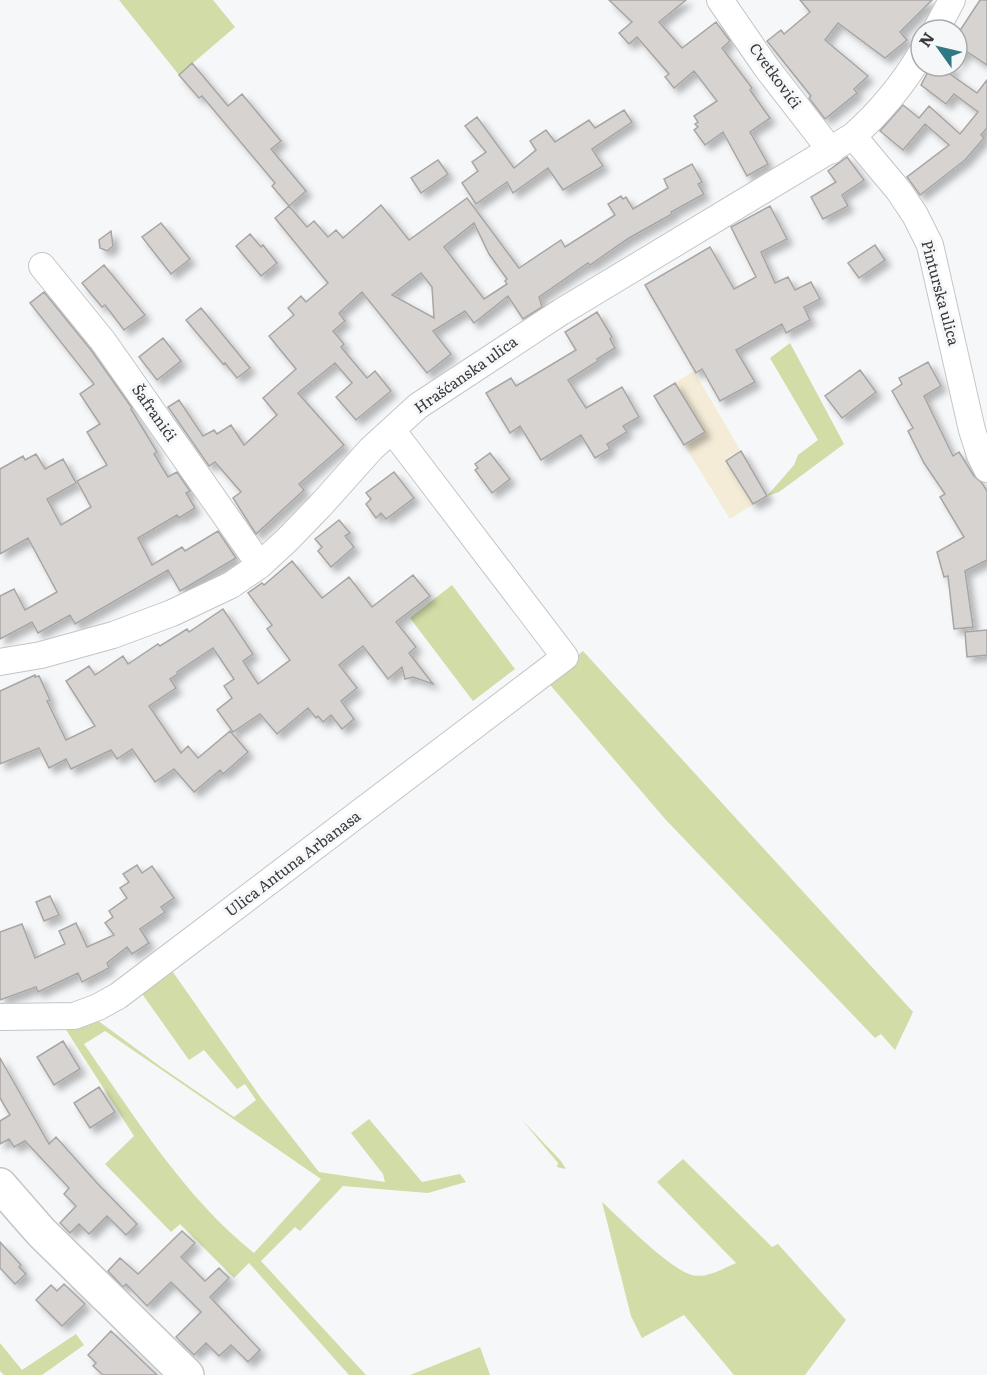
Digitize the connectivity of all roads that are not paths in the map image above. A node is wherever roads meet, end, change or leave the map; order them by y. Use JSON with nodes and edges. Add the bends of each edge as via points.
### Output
{"nodes":[{"id":1,"x":720,"y":0,"type":"edge"},
{"id":2,"x":952,"y":0,"type":"edge"},
{"id":3,"x":942,"y":18,"type":"edge"},
{"id":4,"x":909,"y":71,"type":"edge"},
{"id":5,"x":853,"y":136,"type":"junction"},
{"id":6,"x":831,"y":151,"type":"junction"},
{"id":7,"x":42,"y":266,"type":"dead end"},
{"id":8,"x":392,"y":430,"type":"junction"},
{"id":9,"x":987,"y":470,"type":"edge"},
{"id":10,"x":260,"y":565,"type":"junction"},
{"id":11,"x":0,"y":662,"type":"edge"},
{"id":12,"x":0,"y":1017,"type":"edge"},
{"id":13,"x":0,"y":1185,"type":"edge"},
{"id":14,"x":187,"y":1375,"type":"edge"}],
"edges":[{"from":1,"to":6,"type":"street","name":"Cvetkovići"},
{"from":2,"to":3,"type":"street"},
{"from":4,"to":5,"type":"street","name":"Hrašćanska ulica","via":[[889,99]]},
{"from":5,"to":6,"type":"street","name":"Hrašćanska ulica"},
{"from":5,"to":9,"type":"street","name":"Pinturska ulica","via":[[899,191],[930,245],[972,430]]},
{"from":6,"to":8,"type":"street","name":"Hrašćanska ulica","via":[[513,341],[418,406]]},
{"from":7,"to":10,"type":"street","name":"Šafranići","via":[[104,341]]},
{"from":8,"to":10,"type":"street","name":"Hrašćanska ulica"},
{"from":8,"to":12,"type":"street","name":"Ulica Antuna Arbanasa","via":[[565,657],[118,996],[74,1016]]},
{"from":10,"to":11,"type":"street","name":"Hrašćanska ulica","via":[[225,588],[152,621],[41,656]]},
{"from":13,"to":14,"type":"main road","via":[[41,1232]]}]}
